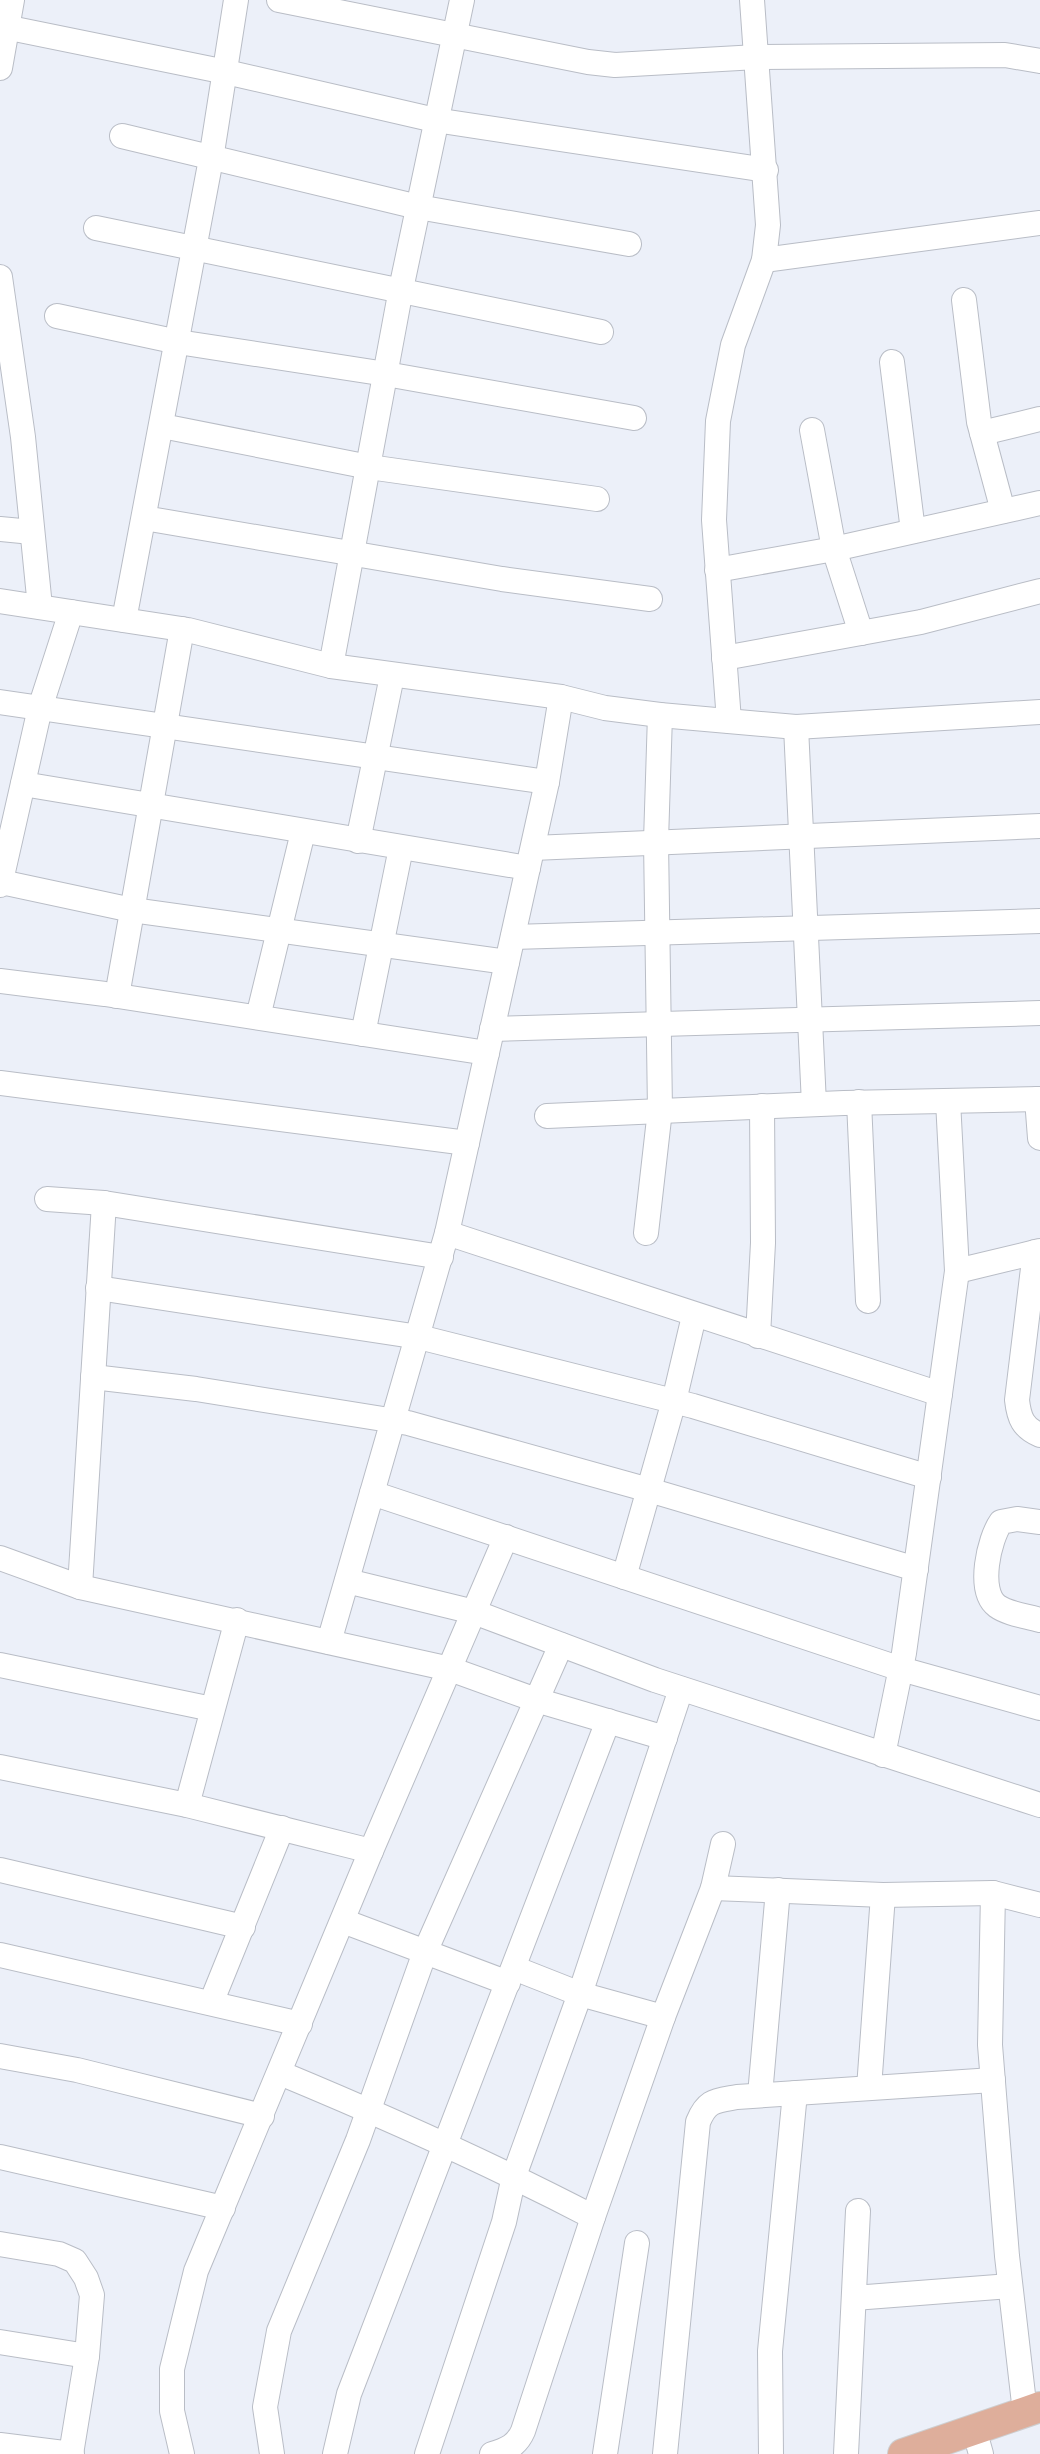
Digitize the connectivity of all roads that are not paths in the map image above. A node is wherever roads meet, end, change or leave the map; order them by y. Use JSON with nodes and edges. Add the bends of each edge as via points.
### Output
{"nodes":[{"id":1,"x":12,"y":0,"type":"edge"},
{"id":2,"x":236,"y":0,"type":"edge"},
{"id":3,"x":279,"y":0,"type":"edge"},
{"id":4,"x":462,"y":0,"type":"edge"},
{"id":5,"x":752,"y":0,"type":"edge"},
{"id":6,"x":4,"y":27,"type":"edge"},
{"id":7,"x":454,"y":35,"type":"junction"},
{"id":8,"x":757,"y":57,"type":"junction"},
{"id":9,"x":1040,"y":61,"type":"edge"},
{"id":10,"x":0,"y":68,"type":"edge"},
{"id":11,"x":226,"y":72,"type":"junction"},
{"id":12,"x":435,"y":120,"type":"junction"},
{"id":13,"x":122,"y":136,"type":"dead end"},
{"id":14,"x":211,"y":159,"type":"junction"},
{"id":15,"x":766,"y":170,"type":"junction"},
{"id":16,"x":418,"y":207,"type":"junction"},
{"id":17,"x":1040,"y":223,"type":"edge"},
{"id":18,"x":96,"y":228,"type":"dead end"},
{"id":19,"x":629,"y":244,"type":"dead end"},
{"id":20,"x":193,"y":248,"type":"junction"},
{"id":21,"x":764,"y":260,"type":"junction"},
{"id":22,"x":0,"y":277,"type":"edge"},
{"id":23,"x":401,"y":289,"type":"junction"},
{"id":24,"x":964,"y":300,"type":"dead end"},
{"id":25,"x":57,"y":316,"type":"dead end"},
{"id":26,"x":4,"y":329,"type":"edge"},
{"id":27,"x":601,"y":332,"type":"dead end"},
{"id":28,"x":178,"y":342,"type":"junction"},
{"id":29,"x":892,"y":362,"type":"dead end"},
{"id":30,"x":386,"y":374,"type":"junction"},
{"id":31,"x":634,"y":418,"type":"dead end"},
{"id":32,"x":1040,"y":419,"type":"edge"},
{"id":33,"x":162,"y":426,"type":"junction"},
{"id":34,"x":812,"y":430,"type":"dead end"},
{"id":35,"x":982,"y":433,"type":"junction"},
{"id":36,"x":369,"y":467,"type":"junction"},
{"id":37,"x":597,"y":499,"type":"dead end"},
{"id":38,"x":1040,"y":503,"type":"edge"},
{"id":39,"x":1003,"y":511,"type":"junction"},
{"id":40,"x":144,"y":518,"type":"junction"},
{"id":41,"x":0,"y":529,"type":"edge"},
{"id":42,"x":913,"y":531,"type":"junction"},
{"id":43,"x":32,"y":532,"type":"junction"},
{"id":44,"x":834,"y":549,"type":"junction"},
{"id":45,"x":353,"y":553,"type":"junction"},
{"id":46,"x":717,"y":570,"type":"junction"},
{"id":47,"x":1040,"y":591,"type":"edge"},
{"id":48,"x":650,"y":599,"type":"dead end"},
{"id":49,"x":0,"y":601,"type":"edge"},
{"id":50,"x":40,"y":607,"type":"junction"},
{"id":51,"x":71,"y":612,"type":"junction"},
{"id":52,"x":124,"y":620,"type":"junction"},
{"id":53,"x":182,"y":629,"type":"junction"},
{"id":54,"x":861,"y":633,"type":"junction"},
{"id":55,"x":724,"y":658,"type":"junction"},
{"id":56,"x":331,"y":666,"type":"junction"},
{"id":57,"x":392,"y":676,"type":"junction"},
{"id":58,"x":561,"y":697,"type":"junction"},
{"id":59,"x":0,"y":702,"type":"edge"},
{"id":60,"x":40,"y":708,"type":"junction"},
{"id":61,"x":1040,"y":712,"type":"edge"},
{"id":62,"x":660,"y":715,"type":"junction"},
{"id":63,"x":729,"y":721,"type":"junction"},
{"id":64,"x":165,"y":725,"type":"junction"},
{"id":65,"x":796,"y":727,"type":"junction"},
{"id":66,"x":375,"y":756,"type":"junction"},
{"id":67,"x":547,"y":782,"type":"junction"},
{"id":68,"x":23,"y":784,"type":"junction"},
{"id":69,"x":150,"y":807,"type":"junction"},
{"id":70,"x":1040,"y":826,"type":"edge"},
{"id":71,"x":303,"y":832,"type":"junction"},
{"id":72,"x":801,"y":835,"type":"junction"},
{"id":73,"x":358,"y":841,"type":"junction"},
{"id":74,"x":656,"y":841,"type":"junction"},
{"id":75,"x":401,"y":848,"type":"junction"},
{"id":76,"x":530,"y":858,"type":"junction"},
{"id":77,"x":0,"y":884,"type":"edge"},
{"id":78,"x":132,"y":910,"type":"junction"},
{"id":79,"x":1040,"y":921,"type":"edge"},
{"id":80,"x":806,"y":928,"type":"junction"},
{"id":81,"x":279,"y":931,"type":"junction"},
{"id":82,"x":656,"y":931,"type":"junction"},
{"id":83,"x":513,"y":937,"type":"junction"},
{"id":84,"x":382,"y":942,"type":"junction"},
{"id":85,"x":507,"y":962,"type":"junction"},
{"id":86,"x":0,"y":981,"type":"edge"},
{"id":87,"x":117,"y":996,"type":"junction"},
{"id":88,"x":1040,"y":1013,"type":"edge"},
{"id":89,"x":258,"y":1017,"type":"junction"},
{"id":90,"x":810,"y":1019,"type":"junction"},
{"id":91,"x":658,"y":1022,"type":"junction"},
{"id":92,"x":363,"y":1034,"type":"junction"},
{"id":93,"x":490,"y":1041,"type":"junction"},
{"id":94,"x":0,"y":1083,"type":"edge"},
{"id":95,"x":1038,"y":1099,"type":"edge"},
{"id":96,"x":948,"y":1101,"type":"junction"},
{"id":97,"x":859,"y":1102,"type":"junction"},
{"id":98,"x":814,"y":1104,"type":"junction"},
{"id":99,"x":762,"y":1106,"type":"junction"},
{"id":100,"x":660,"y":1110,"type":"junction"},
{"id":101,"x":547,"y":1116,"type":"dead end"},
{"id":102,"x":1040,"y":1138,"type":"edge"},
{"id":103,"x":467,"y":1143,"type":"junction"},
{"id":104,"x":47,"y":1199,"type":"dead end"},
{"id":105,"x":104,"y":1203,"type":"junction"},
{"id":106,"x":447,"y":1233,"type":"junction"},
{"id":107,"x":646,"y":1233,"type":"dead end"},
{"id":108,"x":1038,"y":1252,"type":"edge"},
{"id":109,"x":441,"y":1257,"type":"junction"},
{"id":110,"x":957,"y":1271,"type":"junction"},
{"id":111,"x":98,"y":1288,"type":"junction"},
{"id":112,"x":868,"y":1301,"type":"dead end"},
{"id":113,"x":694,"y":1316,"type":"junction"},
{"id":114,"x":758,"y":1336,"type":"junction"},
{"id":115,"x":419,"y":1337,"type":"junction"},
{"id":116,"x":1032,"y":1337,"type":"edge"},
{"id":117,"x":93,"y":1377,"type":"junction"},
{"id":118,"x":940,"y":1394,"type":"junction"},
{"id":119,"x":674,"y":1401,"type":"junction"},
{"id":120,"x":395,"y":1420,"type":"junction"},
{"id":121,"x":1040,"y":1435,"type":"edge"},
{"id":122,"x":929,"y":1477,"type":"junction"},
{"id":123,"x":649,"y":1490,"type":"junction"},
{"id":124,"x":372,"y":1493,"type":"junction"},
{"id":125,"x":1040,"y":1522,"type":"edge"},
{"id":126,"x":506,"y":1537,"type":"junction"},
{"id":127,"x":0,"y":1558,"type":"edge"},
{"id":128,"x":916,"y":1569,"type":"junction"},
{"id":129,"x":624,"y":1577,"type":"junction"},
{"id":130,"x":347,"y":1581,"type":"junction"},
{"id":131,"x":80,"y":1587,"type":"junction"},
{"id":132,"x":474,"y":1612,"type":"junction"},
{"id":133,"x":237,"y":1620,"type":"junction"},
{"id":134,"x":1040,"y":1620,"type":"edge"},
{"id":135,"x":329,"y":1642,"type":"junction"},
{"id":136,"x":561,"y":1645,"type":"junction"},
{"id":137,"x":0,"y":1665,"type":"edge"},
{"id":138,"x":450,"y":1669,"type":"junction"},
{"id":139,"x":901,"y":1669,"type":"junction"},
{"id":140,"x":681,"y":1689,"type":"junction"},
{"id":141,"x":536,"y":1700,"type":"junction"},
{"id":142,"x":1040,"y":1708,"type":"edge"},
{"id":143,"x":212,"y":1709,"type":"junction"},
{"id":144,"x":608,"y":1721,"type":"junction"},
{"id":145,"x":665,"y":1738,"type":"junction"},
{"id":146,"x":883,"y":1755,"type":"junction"},
{"id":147,"x":0,"y":1767,"type":"edge"},
{"id":148,"x":187,"y":1805,"type":"junction"},
{"id":149,"x":1040,"y":1805,"type":"edge"},
{"id":150,"x":282,"y":1828,"type":"junction"},
{"id":151,"x":723,"y":1844,"type":"dead end"},
{"id":152,"x":371,"y":1851,"type":"junction"},
{"id":153,"x":0,"y":1870,"type":"edge"},
{"id":154,"x":713,"y":1888,"type":"junction"},
{"id":155,"x":778,"y":1890,"type":"junction"},
{"id":156,"x":993,"y":1893,"type":"junction"},
{"id":157,"x":883,"y":1895,"type":"junction"},
{"id":158,"x":1040,"y":1905,"type":"edge"},
{"id":159,"x":343,"y":1921,"type":"junction"},
{"id":160,"x":243,"y":1927,"type":"junction"},
{"id":161,"x":425,"y":1952,"type":"junction"},
{"id":162,"x":0,"y":1955,"type":"edge"},
{"id":163,"x":511,"y":1975,"type":"junction"},
{"id":164,"x":580,"y":1994,"type":"junction"},
{"id":165,"x":211,"y":2003,"type":"junction"},
{"id":166,"x":663,"y":2017,"type":"junction"},
{"id":167,"x":300,"y":2024,"type":"junction"},
{"id":168,"x":0,"y":2056,"type":"edge"},
{"id":169,"x":280,"y":2073,"type":"junction"},
{"id":170,"x":993,"y":2080,"type":"junction"},
{"id":171,"x":869,"y":2088,"type":"junction"},
{"id":172,"x":795,"y":2093,"type":"junction"},
{"id":173,"x":760,"y":2095,"type":"junction"},
{"id":174,"x":369,"y":2110,"type":"junction"},
{"id":175,"x":262,"y":2116,"type":"junction"},
{"id":176,"x":443,"y":2146,"type":"junction"},
{"id":177,"x":0,"y":2157,"type":"edge"},
{"id":178,"x":514,"y":2176,"type":"junction"},
{"id":179,"x":223,"y":2208,"type":"junction"},
{"id":180,"x":858,"y":2211,"type":"dead end"},
{"id":181,"x":593,"y":2217,"type":"junction"},
{"id":182,"x":637,"y":2243,"type":"dead end"},
{"id":183,"x":0,"y":2244,"type":"edge"},
{"id":184,"x":1010,"y":2286,"type":"junction"},
{"id":185,"x":854,"y":2298,"type":"junction"},
{"id":186,"x":0,"y":2342,"type":"edge"},
{"id":187,"x":87,"y":2356,"type":"junction"},
{"id":188,"x":1032,"y":2409,"type":"edge"},
{"id":189,"x":978,"y":2442,"type":"edge"},
{"id":190,"x":0,"y":2445,"type":"edge"},
{"id":191,"x":72,"y":2454,"type":"edge"},
{"id":192,"x":182,"y":2454,"type":"edge"},
{"id":193,"x":272,"y":2454,"type":"edge"},
{"id":194,"x":335,"y":2454,"type":"edge"},
{"id":195,"x":427,"y":2454,"type":"edge"},
{"id":196,"x":492,"y":2454,"type":"edge"},
{"id":197,"x":605,"y":2454,"type":"edge"},
{"id":198,"x":665,"y":2454,"type":"edge"},
{"id":199,"x":771,"y":2454,"type":"edge"},
{"id":200,"x":846,"y":2454,"type":"edge"},
{"id":201,"x":903,"y":2454,"type":"edge"}],
"edges":[{"from":1,"to":6,"type":"street"},
{"from":2,"to":11,"type":"street"},
{"from":3,"to":7,"type":"street"},
{"from":4,"to":7,"type":"street"},
{"from":5,"to":8,"type":"street"},
{"from":6,"to":10,"type":"street"},
{"from":6,"to":11,"type":"street"},
{"from":7,"to":8,"type":"street","via":[[615,65]]},
{"from":7,"to":12,"type":"street"},
{"from":8,"to":9,"type":"street","via":[[1005,55]]},
{"from":8,"to":15,"type":"street"},
{"from":11,"to":12,"type":"street"},
{"from":11,"to":14,"type":"street"},
{"from":12,"to":15,"type":"street"},
{"from":12,"to":16,"type":"street"},
{"from":13,"to":14,"type":"street"},
{"from":14,"to":16,"type":"street"},
{"from":14,"to":20,"type":"street"},
{"from":15,"to":21,"type":"street"},
{"from":16,"to":19,"type":"street"},
{"from":16,"to":23,"type":"street"},
{"from":17,"to":21,"type":"street"},
{"from":18,"to":20,"type":"street"},
{"from":20,"to":23,"type":"street"},
{"from":20,"to":28,"type":"street"},
{"from":21,"to":46,"type":"street","via":[[733,345],[718,421]]},
{"from":22,"to":26,"type":"street"},
{"from":23,"to":27,"type":"street"},
{"from":23,"to":30,"type":"street"},
{"from":24,"to":35,"type":"street"},
{"from":25,"to":28,"type":"street"},
{"from":26,"to":43,"type":"street","via":[[23,437]]},
{"from":28,"to":30,"type":"street"},
{"from":28,"to":33,"type":"street"},
{"from":29,"to":42,"type":"street"},
{"from":30,"to":31,"type":"street"},
{"from":30,"to":36,"type":"street"},
{"from":32,"to":35,"type":"street"},
{"from":33,"to":36,"type":"street"},
{"from":33,"to":40,"type":"street"},
{"from":34,"to":44,"type":"street"},
{"from":35,"to":39,"type":"street"},
{"from":36,"to":37,"type":"street"},
{"from":36,"to":45,"type":"street"},
{"from":38,"to":39,"type":"street"},
{"from":39,"to":42,"type":"street"},
{"from":40,"to":45,"type":"street"},
{"from":40,"to":52,"type":"street"},
{"from":41,"to":43,"type":"street"},
{"from":42,"to":44,"type":"street"},
{"from":43,"to":50,"type":"street"},
{"from":44,"to":46,"type":"street"},
{"from":44,"to":54,"type":"street"},
{"from":45,"to":48,"type":"street"},
{"from":45,"to":56,"type":"street"},
{"from":46,"to":55,"type":"street"},
{"from":47,"to":54,"type":"street"},
{"from":49,"to":50,"type":"street"},
{"from":50,"to":51,"type":"street"},
{"from":51,"to":52,"type":"street"},
{"from":51,"to":60,"type":"street"},
{"from":52,"to":53,"type":"street"},
{"from":53,"to":56,"type":"street"},
{"from":53,"to":64,"type":"street"},
{"from":54,"to":55,"type":"street"},
{"from":55,"to":63,"type":"street"},
{"from":56,"to":57,"type":"street"},
{"from":57,"to":58,"type":"street"},
{"from":57,"to":66,"type":"street"},
{"from":58,"to":62,"type":"street"},
{"from":58,"to":67,"type":"street"},
{"from":59,"to":60,"type":"street"},
{"from":60,"to":64,"type":"street"},
{"from":60,"to":68,"type":"street"},
{"from":61,"to":65,"type":"street"},
{"from":62,"to":63,"type":"street"},
{"from":62,"to":74,"type":"street"},
{"from":63,"to":65,"type":"street"},
{"from":64,"to":66,"type":"street"},
{"from":64,"to":69,"type":"street"},
{"from":65,"to":72,"type":"street"},
{"from":66,"to":67,"type":"street"},
{"from":66,"to":73,"type":"street"},
{"from":67,"to":76,"type":"street"},
{"from":68,"to":69,"type":"street"},
{"from":68,"to":77,"type":"street"},
{"from":69,"to":71,"type":"street"},
{"from":69,"to":78,"type":"street"},
{"from":70,"to":72,"type":"street"},
{"from":71,"to":73,"type":"street"},
{"from":71,"to":81,"type":"street"},
{"from":72,"to":74,"type":"street"},
{"from":72,"to":80,"type":"street"},
{"from":73,"to":75,"type":"street"},
{"from":74,"to":76,"type":"street"},
{"from":74,"to":82,"type":"street"},
{"from":75,"to":76,"type":"street"},
{"from":75,"to":84,"type":"street"},
{"from":76,"to":83,"type":"street"},
{"from":77,"to":78,"type":"street"},
{"from":78,"to":81,"type":"street"},
{"from":78,"to":87,"type":"street"},
{"from":79,"to":80,"type":"street"},
{"from":80,"to":82,"type":"street"},
{"from":80,"to":90,"type":"street"},
{"from":81,"to":84,"type":"street"},
{"from":81,"to":89,"type":"street"},
{"from":82,"to":83,"type":"street"},
{"from":82,"to":91,"type":"street"},
{"from":83,"to":85,"type":"street"},
{"from":84,"to":85,"type":"street"},
{"from":84,"to":92,"type":"street"},
{"from":85,"to":93,"type":"street"},
{"from":86,"to":87,"type":"street"},
{"from":87,"to":89,"type":"street"},
{"from":88,"to":90,"type":"street"},
{"from":89,"to":92,"type":"street"},
{"from":90,"to":91,"type":"street"},
{"from":90,"to":98,"type":"street"},
{"from":91,"to":93,"type":"street"},
{"from":91,"to":100,"type":"street"},
{"from":92,"to":93,"type":"street"},
{"from":93,"to":103,"type":"street"},
{"from":94,"to":103,"type":"street"},
{"from":95,"to":96,"type":"street"},
{"from":95,"to":102,"type":"street"},
{"from":96,"to":97,"type":"street"},
{"from":96,"to":110,"type":"street"},
{"from":97,"to":98,"type":"street"},
{"from":97,"to":112,"type":"street"},
{"from":98,"to":99,"type":"street"},
{"from":99,"to":100,"type":"street"},
{"from":99,"to":114,"type":"street"},
{"from":100,"to":101,"type":"street"},
{"from":100,"to":107,"type":"street"},
{"from":103,"to":106,"type":"street"},
{"from":104,"to":105,"type":"street"},
{"from":105,"to":109,"type":"street"},
{"from":105,"to":111,"type":"street"},
{"from":106,"to":109,"type":"street"},
{"from":106,"to":113,"type":"street"},
{"from":108,"to":110,"type":"street"},
{"from":108,"to":116,"type":"street"},
{"from":109,"to":115,"type":"street"},
{"from":110,"to":118,"type":"street"},
{"from":111,"to":115,"type":"street"},
{"from":111,"to":117,"type":"street"},
{"from":113,"to":114,"type":"street"},
{"from":113,"to":119,"type":"street"},
{"from":114,"to":118,"type":"street"},
{"from":115,"to":119,"type":"street"},
{"from":115,"to":120,"type":"street"},
{"from":116,"to":121,"type":"street","via":[[1017,1386],[1019,1415]]},
{"from":117,"to":120,"type":"street"},
{"from":117,"to":131,"type":"street"},
{"from":118,"to":122,"type":"street"},
{"from":119,"to":122,"type":"street"},
{"from":119,"to":123,"type":"street"},
{"from":120,"to":123,"type":"street"},
{"from":120,"to":124,"type":"street"},
{"from":122,"to":128,"type":"street"},
{"from":123,"to":128,"type":"street"},
{"from":123,"to":129,"type":"street"},
{"from":124,"to":126,"type":"street"},
{"from":124,"to":130,"type":"street"},
{"from":125,"to":134,"type":"street","via":[[1001,1522],[989,1549],[986,1584],[988,1596],[1002,1609]]},
{"from":126,"to":129,"type":"street"},
{"from":126,"to":132,"type":"street"},
{"from":127,"to":131,"type":"street"},
{"from":128,"to":139,"type":"street"},
{"from":129,"to":139,"type":"street"},
{"from":130,"to":132,"type":"street"},
{"from":130,"to":135,"type":"street"},
{"from":131,"to":133,"type":"street"},
{"from":132,"to":136,"type":"street"},
{"from":132,"to":138,"type":"street"},
{"from":133,"to":135,"type":"street"},
{"from":133,"to":143,"type":"street"},
{"from":135,"to":138,"type":"street"},
{"from":136,"to":140,"type":"street"},
{"from":136,"to":141,"type":"street"},
{"from":137,"to":143,"type":"street"},
{"from":138,"to":141,"type":"street"},
{"from":138,"to":152,"type":"street"},
{"from":139,"to":142,"type":"street"},
{"from":139,"to":146,"type":"street"},
{"from":140,"to":145,"type":"street"},
{"from":140,"to":146,"type":"street"},
{"from":141,"to":144,"type":"street"},
{"from":141,"to":161,"type":"street"},
{"from":143,"to":148,"type":"street"},
{"from":144,"to":145,"type":"street"},
{"from":144,"to":163,"type":"street"},
{"from":145,"to":164,"type":"street"},
{"from":146,"to":149,"type":"street"},
{"from":147,"to":148,"type":"street"},
{"from":148,"to":150,"type":"street"},
{"from":150,"to":152,"type":"street"},
{"from":150,"to":160,"type":"street"},
{"from":151,"to":154,"type":"street"},
{"from":152,"to":159,"type":"street"},
{"from":153,"to":160,"type":"street"},
{"from":154,"to":155,"type":"street"},
{"from":154,"to":166,"type":"street"},
{"from":155,"to":157,"type":"street"},
{"from":155,"to":173,"type":"street"},
{"from":156,"to":157,"type":"street"},
{"from":156,"to":158,"type":"street"},
{"from":156,"to":170,"type":"street"},
{"from":157,"to":171,"type":"street"},
{"from":159,"to":161,"type":"street"},
{"from":159,"to":167,"type":"street"},
{"from":160,"to":165,"type":"street"},
{"from":161,"to":163,"type":"street"},
{"from":161,"to":174,"type":"street"},
{"from":162,"to":165,"type":"street"},
{"from":163,"to":164,"type":"street"},
{"from":163,"to":176,"type":"street"},
{"from":164,"to":166,"type":"street"},
{"from":164,"to":178,"type":"street"},
{"from":165,"to":167,"type":"street"},
{"from":166,"to":181,"type":"street"},
{"from":167,"to":169,"type":"street"},
{"from":168,"to":175,"type":"street"},
{"from":169,"to":174,"type":"street"},
{"from":169,"to":175,"type":"street"},
{"from":170,"to":171,"type":"street"},
{"from":170,"to":184,"type":"street"},
{"from":171,"to":172,"type":"street"},
{"from":172,"to":173,"type":"street"},
{"from":172,"to":199,"type":"street","via":[[770,2351]]},
{"from":173,"to":198,"type":"street","via":[[709,2104],[698,2122]]},
{"from":174,"to":176,"type":"street"},
{"from":174,"to":193,"type":"street","via":[[279,2331],[265,2407]]},
{"from":175,"to":179,"type":"street"},
{"from":176,"to":178,"type":"street"},
{"from":176,"to":194,"type":"street","via":[[349,2394]]},
{"from":177,"to":179,"type":"street"},
{"from":178,"to":181,"type":"street"},
{"from":178,"to":195,"type":"street","via":[[504,2222]]},
{"from":179,"to":192,"type":"street","via":[[196,2271],[172,2369],[172,2411]]},
{"from":180,"to":185,"type":"street"},
{"from":181,"to":196,"type":"street","via":[[523,2431],[510,2448]]},
{"from":182,"to":197,"type":"street"},
{"from":183,"to":187,"type":"street","via":[[75,2261],[92,2295]]},
{"from":184,"to":185,"type":"street"},
{"from":184,"to":188,"type":"street"},
{"from":185,"to":200,"type":"street"},
{"from":186,"to":187,"type":"street"},
{"from":187,"to":191,"type":"street"},
{"from":188,"to":189,"type":"main road"},
{"from":189,"to":201,"type":"main road"},
{"from":190,"to":191,"type":"street"}]}
